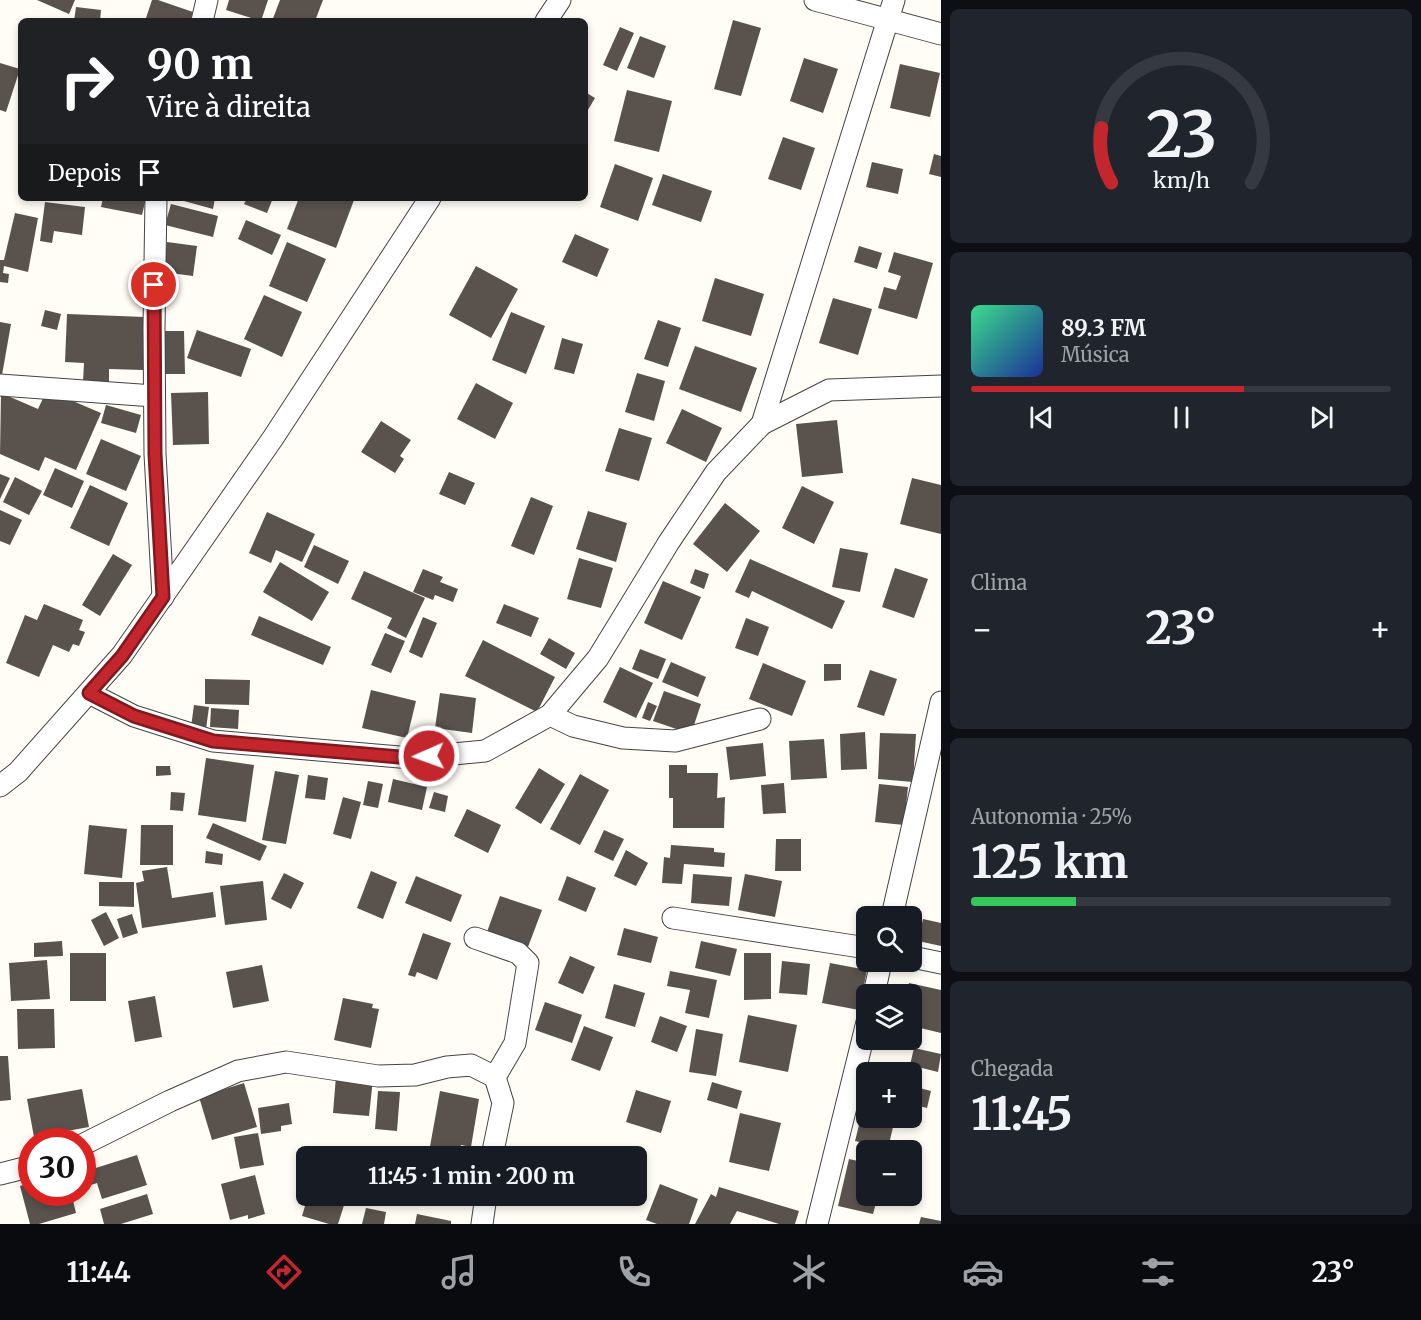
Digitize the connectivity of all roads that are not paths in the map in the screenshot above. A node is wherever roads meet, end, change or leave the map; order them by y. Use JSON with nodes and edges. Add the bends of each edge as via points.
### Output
{"nodes":[{"id":1,"x":207,"y":0,"type":"edge"},
{"id":2,"x":560,"y":0,"type":"edge"},
{"id":3,"x":815,"y":0,"type":"edge"},
{"id":4,"x":891,"y":10,"type":"edge"},
{"id":5,"x":202,"y":18,"type":"edge"},
{"id":6,"x":548,"y":18,"type":"edge"},
{"id":7,"x":941,"y":34,"type":"edge"},
{"id":8,"x":156,"y":201,"type":"edge"},
{"id":9,"x":428,"y":201,"type":"edge"},
{"id":10,"x":0,"y":385,"type":"edge"},
{"id":11,"x":941,"y":386,"type":"edge"},
{"id":12,"x":154,"y":396,"type":"junction"},
{"id":13,"x":762,"y":424,"type":"junction"},
{"id":14,"x":163,"y":597,"type":"junction"},
{"id":15,"x":89,"y":693,"type":"junction"},
{"id":16,"x":941,"y":702,"type":"edge"},
{"id":17,"x":550,"y":715,"type":"junction"},
{"id":18,"x":760,"y":719,"type":"dead end"},
{"id":19,"x":0,"y":786,"type":"edge"},
{"id":20,"x":894,"y":906,"type":"edge"},
{"id":21,"x":673,"y":918,"type":"dead end"},
{"id":22,"x":475,"y":939,"type":"dead end"},
{"id":23,"x":856,"y":946,"type":"edge"},
{"id":24,"x":922,"y":959,"type":"edge"},
{"id":25,"x":941,"y":963,"type":"edge"},
{"id":26,"x":860,"y":1050,"type":"edge"},
{"id":27,"x":495,"y":1077,"type":"junction"},
{"id":28,"x":96,"y":1138,"type":"edge"},
{"id":29,"x":494,"y":1146,"type":"edge"},
{"id":30,"x":18,"y":1170,"type":"edge"},
{"id":31,"x":0,"y":1174,"type":"edge"},
{"id":32,"x":485,"y":1206,"type":"edge"},
{"id":33,"x":482,"y":1224,"type":"edge"},
{"id":34,"x":818,"y":1224,"type":"edge"}],
"edges":[{"from":1,"to":5,"type":"street"},
{"from":2,"to":6,"type":"street"},
{"from":3,"to":4,"type":"street"},
{"from":4,"to":7,"type":"street"},
{"from":4,"to":13,"type":"street"},
{"from":8,"to":12,"type":"street"},
{"from":9,"to":14,"type":"street"},
{"from":10,"to":12,"type":"street"},
{"from":11,"to":13,"type":"street","via":[[829,390]]},
{"from":12,"to":14,"type":"street"},
{"from":13,"to":17,"type":"street","via":[[716,472],[598,658]]},
{"from":14,"to":15,"type":"street","via":[[122,656]]},
{"from":15,"to":17,"type":"street","via":[[134,716],[213,741],[411,758],[484,751]]},
{"from":15,"to":19,"type":"street","via":[[18,772]]},
{"from":16,"to":20,"type":"street"},
{"from":17,"to":18,"type":"street","via":[[573,726],[623,738],[675,741]]},
{"from":21,"to":23,"type":"street"},
{"from":22,"to":27,"type":"street","via":[[518,953],[528,963],[515,1043]]},
{"from":24,"to":25,"type":"street"},
{"from":26,"to":34,"type":"street"},
{"from":27,"to":28,"type":"street","via":[[471,1065],[415,1075],[378,1076],[286,1062],[238,1071]]},
{"from":27,"to":29,"type":"street","via":[[503,1103]]},
{"from":30,"to":31,"type":"street"},
{"from":32,"to":33,"type":"street"}]}
